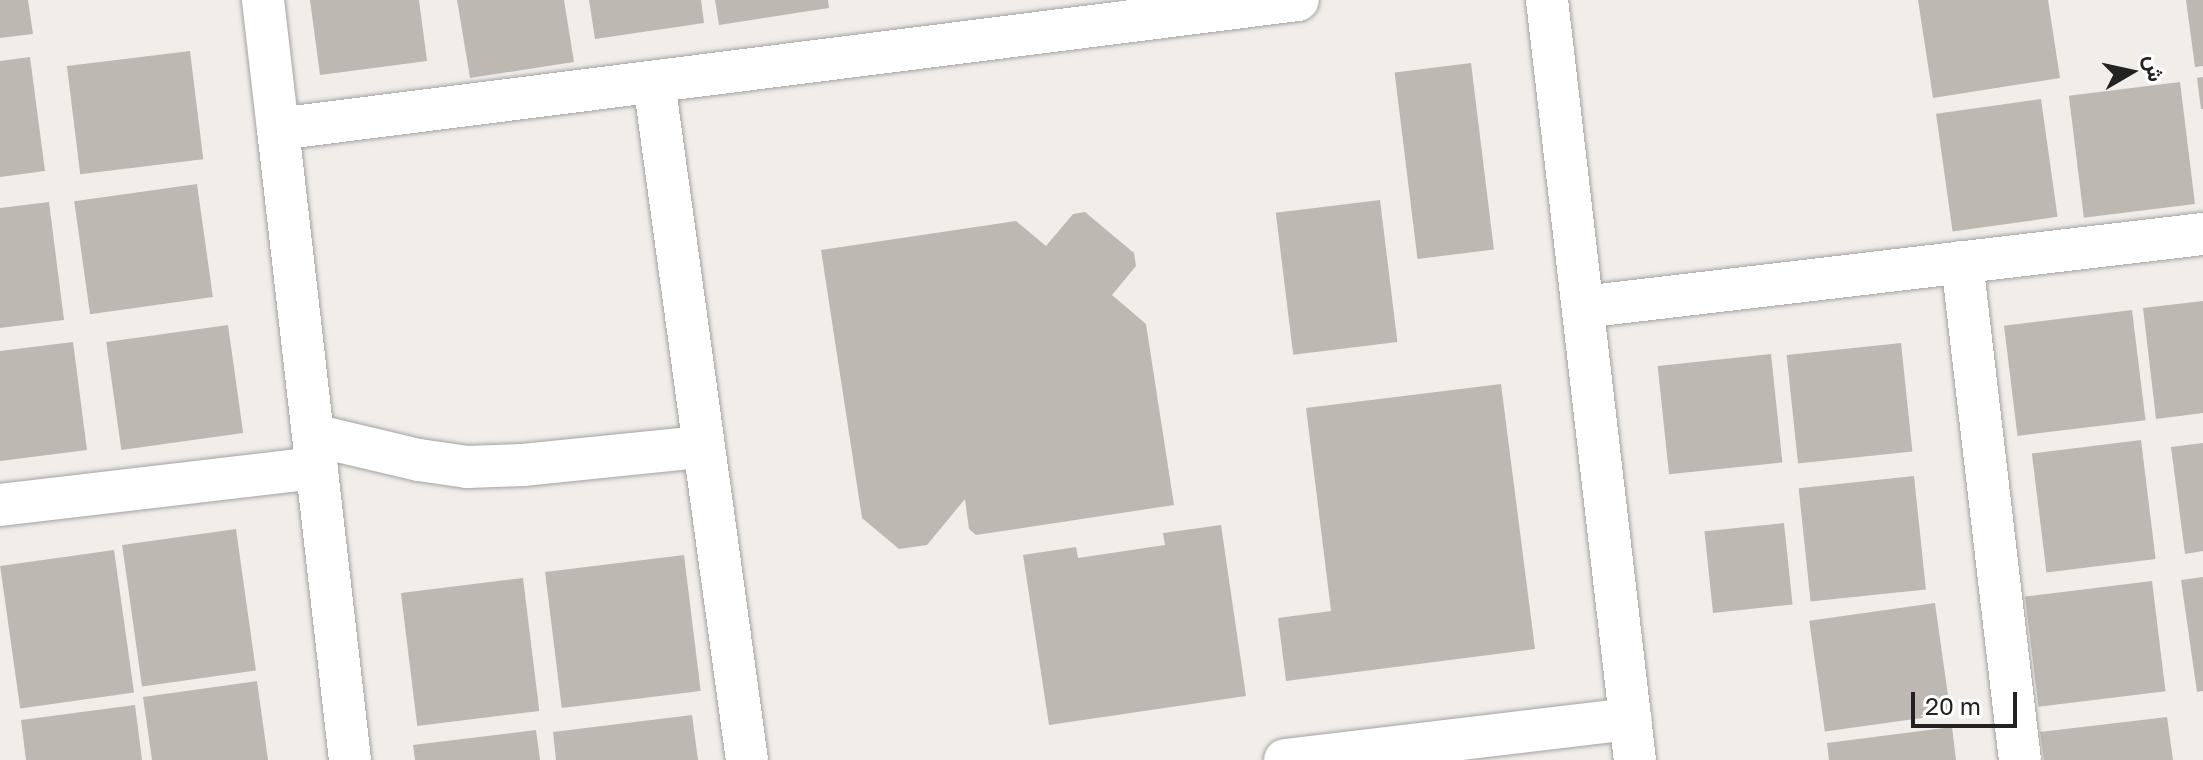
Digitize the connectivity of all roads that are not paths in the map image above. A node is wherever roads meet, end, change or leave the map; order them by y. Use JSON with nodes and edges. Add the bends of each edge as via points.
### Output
{"nodes":[{"id":1,"x":263,"y":0,"type":"edge"},
{"id":2,"x":1298,"y":0,"type":"edge"},
{"id":3,"x":1547,"y":0,"type":"edge"},
{"id":4,"x":654,"y":82,"type":"junction"},
{"id":5,"x":278,"y":129,"type":"junction"},
{"id":6,"x":2203,"y":234,"type":"edge"},
{"id":7,"x":1962,"y":262,"type":"junction"},
{"id":8,"x":1583,"y":307,"type":"junction"},
{"id":9,"x":701,"y":447,"type":"junction"},
{"id":10,"x":315,"y":451,"type":"junction"},
{"id":11,"x":0,"y":505,"type":"edge"},
{"id":12,"x":1631,"y":719,"type":"junction"},
{"id":13,"x":350,"y":760,"type":"edge"},
{"id":14,"x":747,"y":760,"type":"edge"},
{"id":15,"x":1285,"y":760,"type":"edge"},
{"id":16,"x":1635,"y":760,"type":"edge"},
{"id":17,"x":2020,"y":760,"type":"edge"}],
"edges":[{"from":1,"to":5,"type":"lane"},
{"from":2,"to":4,"type":"lane"},
{"from":3,"to":8,"type":"lane"},
{"from":4,"to":5,"type":"lane"},
{"from":4,"to":9,"type":"lane"},
{"from":5,"to":10,"type":"lane"},
{"from":6,"to":7,"type":"lane"},
{"from":7,"to":8,"type":"lane"},
{"from":7,"to":17,"type":"lane"},
{"from":8,"to":12,"type":"lane"},
{"from":9,"to":10,"type":"lane","via":[[467,467]]},
{"from":9,"to":14,"type":"lane"},
{"from":10,"to":11,"type":"lane"},
{"from":10,"to":13,"type":"lane"},
{"from":12,"to":15,"type":"lane"},
{"from":12,"to":16,"type":"lane"}]}
